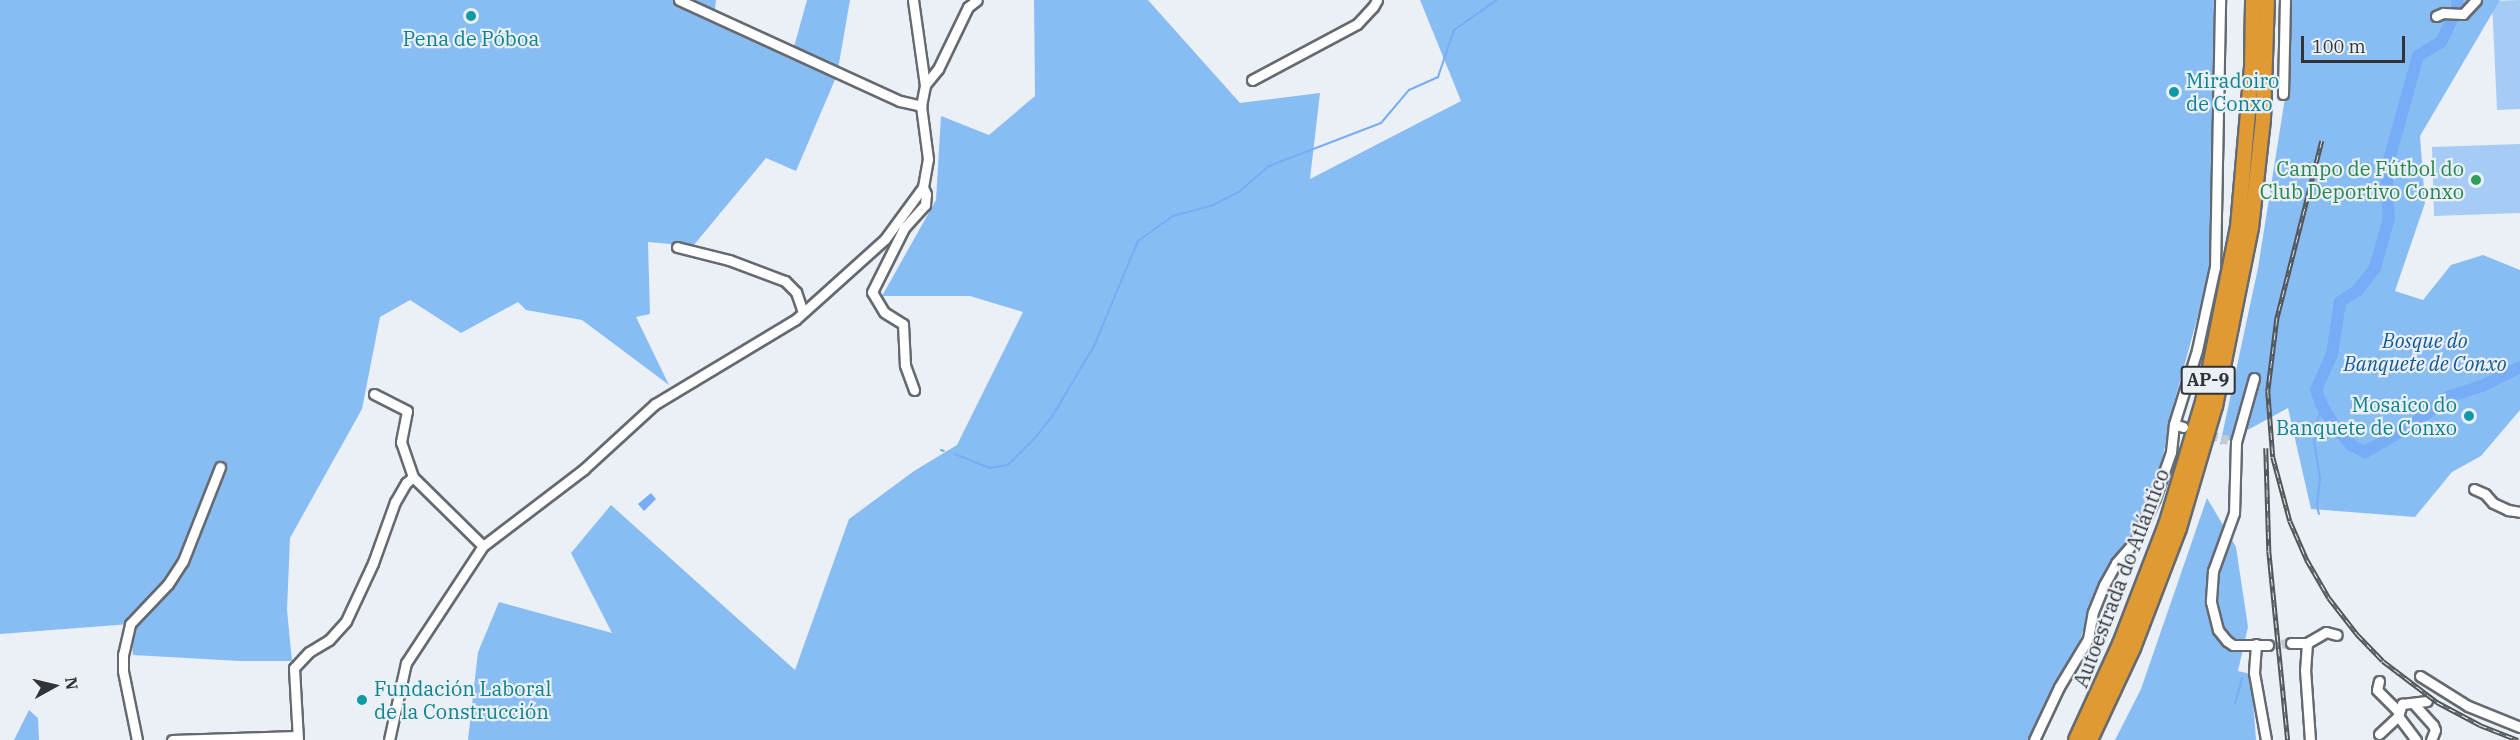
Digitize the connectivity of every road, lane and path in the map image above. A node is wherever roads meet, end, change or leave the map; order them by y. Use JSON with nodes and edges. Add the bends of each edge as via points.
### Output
{"nodes":[{"id":1,"x":679,"y":0,"type":"edge"},
{"id":2,"x":914,"y":0,"type":"edge"},
{"id":3,"x":977,"y":0,"type":"edge"},
{"id":4,"x":1377,"y":0,"type":"edge"},
{"id":5,"x":2220,"y":0,"type":"edge"},
{"id":6,"x":2253,"y":0,"type":"edge"},
{"id":7,"x":2267,"y":0,"type":"edge"},
{"id":8,"x":2285,"y":0,"type":"edge"},
{"id":9,"x":2476,"y":0,"type":"edge"},
{"id":10,"x":2436,"y":16,"type":"dead end"},
{"id":11,"x":1252,"y":80,"type":"dead end"},
{"id":12,"x":925,"y":86,"type":"junction"},
{"id":13,"x":2283,"y":94,"type":"dead end"},
{"id":14,"x":921,"y":106,"type":"junction"},
{"id":15,"x":923,"y":187,"type":"junction"},
{"id":16,"x":677,"y":247,"type":"dead end"},
{"id":17,"x":803,"y":312,"type":"junction"},
{"id":18,"x":2254,"y":378,"type":"dead end"},
{"id":19,"x":915,"y":390,"type":"dead end"},
{"id":20,"x":374,"y":394,"type":"dead end"},
{"id":21,"x":220,"y":467,"type":"dead end"},
{"id":22,"x":413,"y":477,"type":"junction"},
{"id":23,"x":2474,"y":489,"type":"dead end"},
{"id":24,"x":2520,"y":512,"type":"edge"},
{"id":25,"x":483,"y":546,"type":"junction"},
{"id":26,"x":2337,"y":635,"type":"dead end"},
{"id":27,"x":2291,"y":643,"type":"tunnel mouth"},
{"id":28,"x":2307,"y":643,"type":"junction"},
{"id":29,"x":2254,"y":644,"type":"junction"},
{"id":30,"x":2268,"y":645,"type":"tunnel mouth"},
{"id":31,"x":2420,"y":676,"type":"dead end"},
{"id":32,"x":2379,"y":681,"type":"dead end"},
{"id":33,"x":2427,"y":701,"type":"dead end"},
{"id":34,"x":2413,"y":702,"type":"junction"},
{"id":35,"x":2436,"y":710,"type":"dead end"},
{"id":36,"x":2398,"y":713,"type":"junction"},
{"id":37,"x":2426,"y":716,"type":"junction"},
{"id":38,"x":2520,"y":727,"type":"edge"},
{"id":39,"x":2379,"y":734,"type":"dead end"},
{"id":40,"x":298,"y":738,"type":"edge"},
{"id":41,"x":137,"y":740,"type":"edge"},
{"id":42,"x":172,"y":740,"type":"edge"},
{"id":43,"x":389,"y":740,"type":"edge"},
{"id":44,"x":2034,"y":740,"type":"edge"},
{"id":45,"x":2076,"y":740,"type":"edge"},
{"id":46,"x":2090,"y":740,"type":"edge"},
{"id":47,"x":2266,"y":740,"type":"edge"},
{"id":48,"x":2310,"y":740,"type":"edge"},
{"id":49,"x":2416,"y":740,"type":"edge"},
{"id":50,"x":2431,"y":740,"type":"edge"}],
"edges":[{"from":1,"to":14,"type":"street","via":[[900,101]]},
{"from":2,"to":12,"type":"street"},
{"from":3,"to":12,"type":"street","via":[[968,8],[938,69]]},
{"from":4,"to":11,"type":"street","via":[[1357,24]]},
{"from":5,"to":44,"type":"street","via":[[2216,267],[2197,350],[2155,498],[2135,541],[2116,562],[2104,585],[2088,639]]},
{"from":6,"to":45,"type":"highway","name":"Autoestrada do Atlántico","number":"AP-9","via":[[2252,67],[2238,227],[2203,402],[2166,525],[2120,644]]},
{"from":7,"to":46,"type":"highway","name":"Autoestrada do Atlántico","number":"AP-9","via":[[2263,119],[2250,228],[2216,406],[2179,528],[2133,648]]},
{"from":8,"to":13,"type":"street"},
{"from":9,"to":10,"type":"street","via":[[2463,14]]},
{"from":12,"to":14,"type":"street"},
{"from":14,"to":15,"type":"street","via":[[928,159]]},
{"from":15,"to":17,"type":"street","via":[[885,239]]},
{"from":15,"to":19,"type":"street","via":[[925,205],[904,228],[872,292],[884,312],[903,324],[905,365]]},
{"from":16,"to":17,"type":"street","via":[[729,260],[785,281],[796,292]]},
{"from":17,"to":25,"type":"street","via":[[655,404],[584,469]]},
{"from":18,"to":29,"type":"street","via":[[2232,441],[2234,513],[2213,571],[2211,602],[2218,630],[2233,645]]},
{"from":20,"to":22,"type":"street","via":[[407,411],[400,442]]},
{"from":21,"to":41,"type":"street","via":[[183,561],[168,584],[130,624],[123,671]]},
{"from":22,"to":25,"type":"street"},
{"from":22,"to":40,"type":"street","via":[[395,502],[374,563],[346,621],[294,668]]},
{"from":23,"to":24,"type":"street","via":[[2493,503]]},
{"from":25,"to":43,"type":"street","via":[[406,663]]},
{"from":26,"to":28,"type":"street","via":[[2326,632]]},
{"from":27,"to":28,"type":"street"},
{"from":28,"to":48,"type":"street"},
{"from":29,"to":30,"type":"street"},
{"from":29,"to":47,"type":"street","via":[[2254,673]]},
{"from":31,"to":38,"type":"street","via":[[2487,716]]},
{"from":32,"to":36,"type":"street","via":[[2377,690]]},
{"from":33,"to":34,"type":"street"},
{"from":34,"to":36,"type":"street","via":[[2402,704]]},
{"from":34,"to":37,"type":"street"},
{"from":35,"to":37,"type":"street"},
{"from":36,"to":39,"type":"street"},
{"from":36,"to":49,"type":"street"},
{"from":37,"to":50,"type":"street","via":[[2435,730]]},
{"from":40,"to":42,"type":"street"}]}
